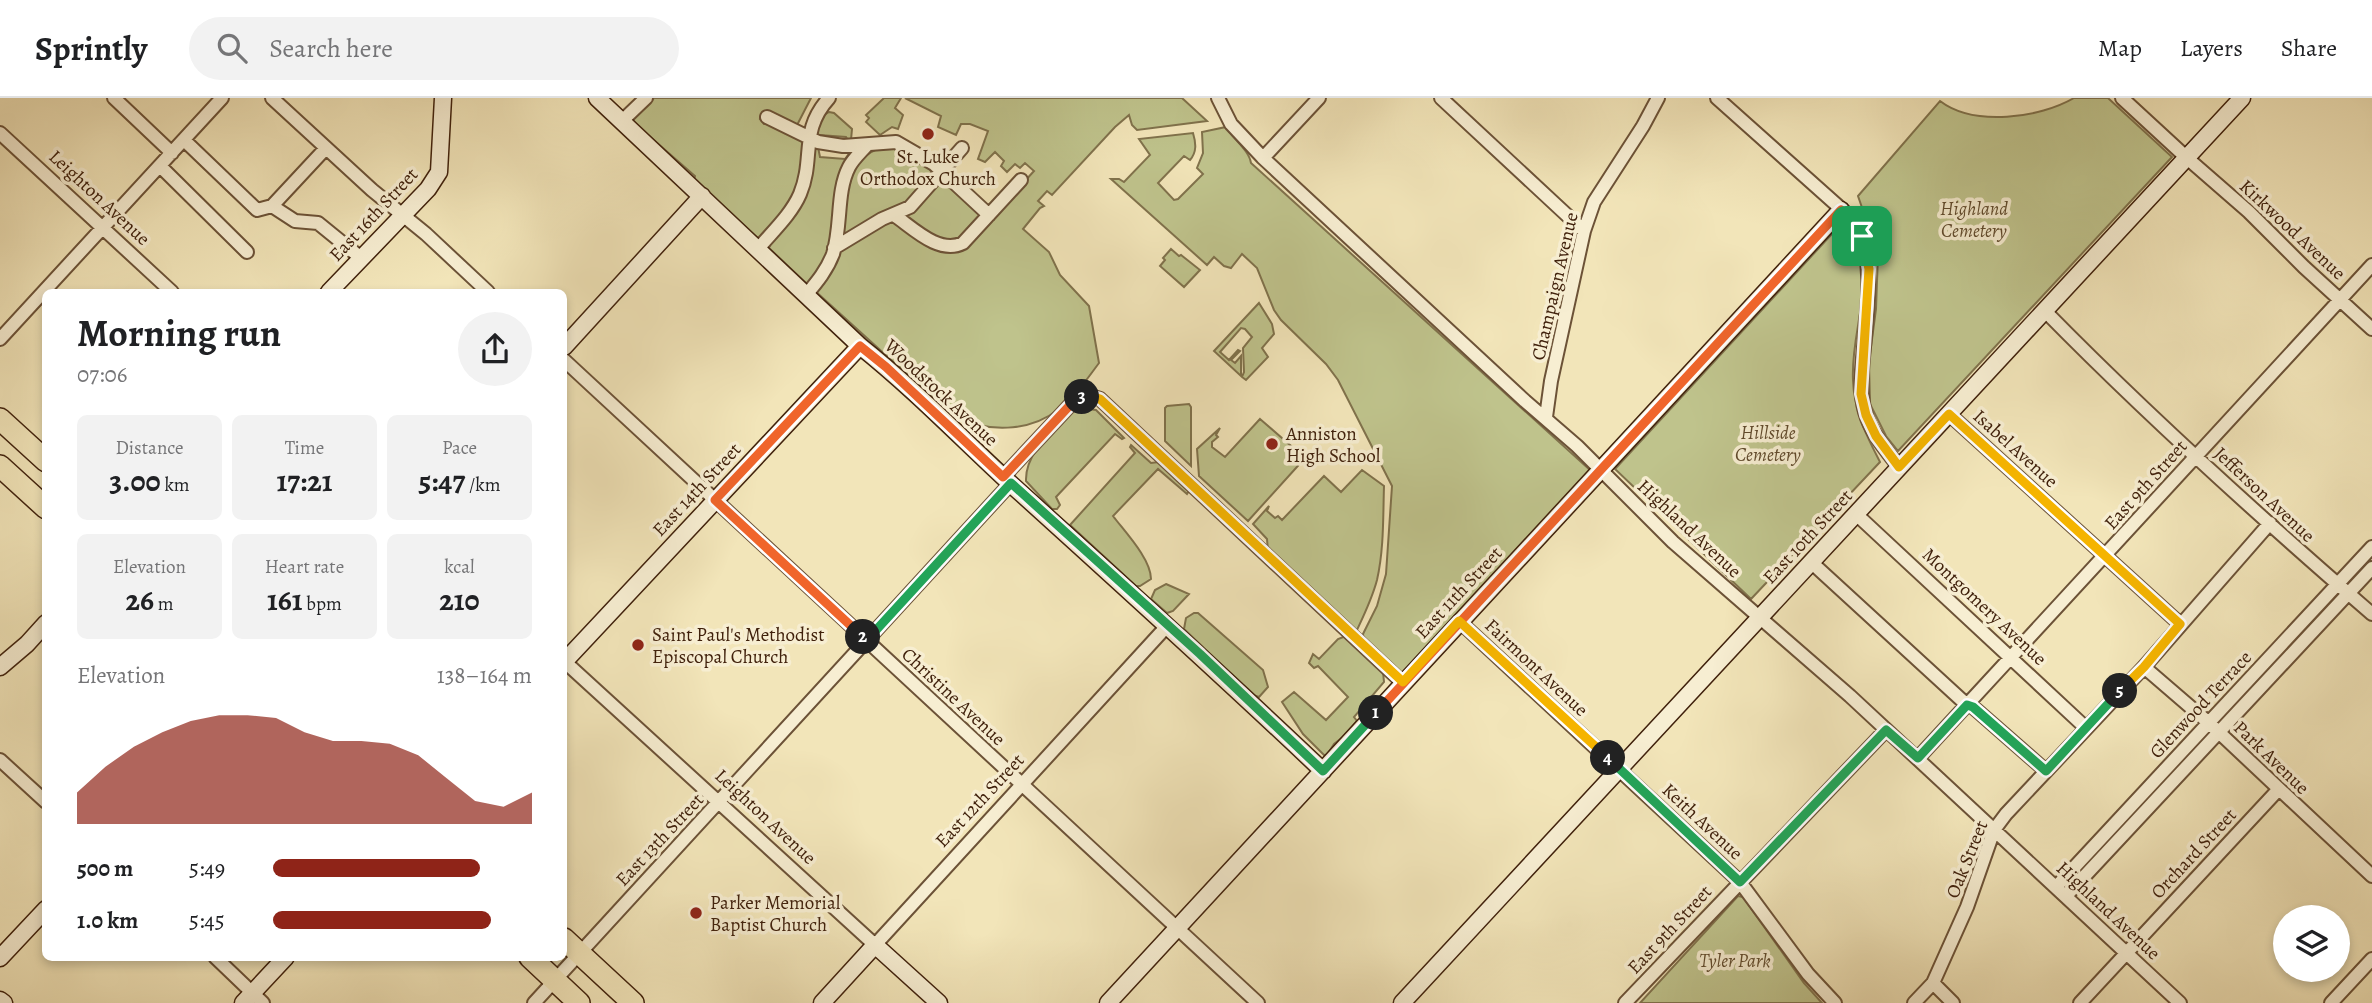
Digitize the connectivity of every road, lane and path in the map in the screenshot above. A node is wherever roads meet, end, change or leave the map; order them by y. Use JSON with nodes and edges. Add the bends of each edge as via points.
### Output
{"nodes":[{"id":1,"x":114,"y":98,"type":"edge"},
{"id":2,"x":222,"y":98,"type":"edge"},
{"id":3,"x":272,"y":98,"type":"edge"},
{"id":4,"x":443,"y":98,"type":"edge"},
{"id":5,"x":597,"y":98,"type":"edge"},
{"id":6,"x":646,"y":98,"type":"edge"},
{"id":7,"x":829,"y":98,"type":"edge"},
{"id":8,"x":1218,"y":98,"type":"edge"},
{"id":9,"x":1320,"y":98,"type":"edge"},
{"id":10,"x":1441,"y":98,"type":"edge"},
{"id":11,"x":1658,"y":98,"type":"edge"},
{"id":12,"x":1717,"y":98,"type":"edge"},
{"id":13,"x":2122,"y":98,"type":"edge"},
{"id":14,"x":2242,"y":98,"type":"edge"},
{"id":15,"x":767,"y":117,"type":"dead end"},
{"id":16,"x":622,"y":121,"type":"junction"},
{"id":17,"x":0,"y":133,"type":"edge"},
{"id":18,"x":810,"y":138,"type":"junction"},
{"id":19,"x":184,"y":140,"type":"junction"},
{"id":20,"x":867,"y":145,"type":"junction"},
{"id":21,"x":327,"y":148,"type":"junction"},
{"id":22,"x":962,"y":148,"type":"dead end"},
{"id":23,"x":172,"y":153,"type":"junction"},
{"id":24,"x":1263,"y":158,"type":"junction"},
{"id":25,"x":2186,"y":158,"type":"junction"},
{"id":26,"x":160,"y":166,"type":"junction"},
{"id":27,"x":943,"y":171,"type":"junction"},
{"id":28,"x":1021,"y":180,"type":"dead end"},
{"id":29,"x":702,"y":197,"type":"junction"},
{"id":30,"x":272,"y":206,"type":"junction"},
{"id":31,"x":1841,"y":210,"type":"junction"},
{"id":32,"x":402,"y":215,"type":"junction"},
{"id":33,"x":894,"y":215,"type":"junction"},
{"id":34,"x":989,"y":215,"type":"junction"},
{"id":35,"x":102,"y":228,"type":"junction"},
{"id":36,"x":1584,"y":230,"type":"junction"},
{"id":37,"x":834,"y":248,"type":"junction"},
{"id":38,"x":757,"y":250,"type":"junction"},
{"id":39,"x":247,"y":252,"type":"dead end"},
{"id":40,"x":362,"y":258,"type":"junction"},
{"id":41,"x":2372,"y":265,"type":"edge"},
{"id":42,"x":46,"y":289,"type":"edge"},
{"id":43,"x":169,"y":289,"type":"edge"},
{"id":44,"x":332,"y":289,"type":"edge"},
{"id":45,"x":485,"y":289,"type":"edge"},
{"id":46,"x":42,"y":293,"type":"edge"},
{"id":47,"x":806,"y":295,"type":"junction"},
{"id":48,"x":2341,"y":301,"type":"junction"},
{"id":49,"x":2045,"y":311,"type":"junction"},
{"id":50,"x":2372,"y":329,"type":"edge"},
{"id":51,"x":0,"y":339,"type":"edge"},
{"id":52,"x":567,"y":344,"type":"edge"},
{"id":53,"x":860,"y":346,"type":"junction"},
{"id":54,"x":567,"y":363,"type":"edge"},
{"id":55,"x":1949,"y":414,"type":"junction"},
{"id":56,"x":1546,"y":417,"type":"junction"},
{"id":57,"x":0,"y":419,"type":"edge"},
{"id":58,"x":2196,"y":456,"type":"junction"},
{"id":59,"x":42,"y":457,"type":"edge"},
{"id":60,"x":0,"y":466,"type":"edge"},
{"id":61,"x":1899,"y":467,"type":"junction"},
{"id":62,"x":1600,"y":470,"type":"junction"},
{"id":63,"x":1007,"y":480,"type":"junction"},
{"id":64,"x":715,"y":500,"type":"junction"},
{"id":65,"x":42,"y":504,"type":"edge"},
{"id":66,"x":1856,"y":514,"type":"junction"},
{"id":67,"x":2270,"y":523,"type":"junction"},
{"id":68,"x":2372,"y":547,"type":"edge"},
{"id":69,"x":2104,"y":557,"type":"junction"},
{"id":70,"x":1811,"y":562,"type":"junction"},
{"id":71,"x":2372,"y":568,"type":"edge"},
{"id":72,"x":2337,"y":584,"type":"junction"},
{"id":73,"x":2348,"y":593,"type":"junction"},
{"id":74,"x":2372,"y":614,"type":"edge"},
{"id":75,"x":1760,"y":617,"type":"junction"},
{"id":76,"x":1459,"y":621,"type":"junction"},
{"id":77,"x":2180,"y":624,"type":"junction"},
{"id":78,"x":1167,"y":626,"type":"junction"},
{"id":79,"x":42,"y":627,"type":"edge"},
{"id":80,"x":867,"y":640,"type":"junction"},
{"id":81,"x":2011,"y":657,"type":"junction"},
{"id":82,"x":567,"y":658,"type":"edge"},
{"id":83,"x":567,"y":664,"type":"edge"},
{"id":84,"x":0,"y":667,"type":"edge"},
{"id":85,"x":2144,"y":667,"type":"junction"},
{"id":86,"x":2263,"y":676,"type":"junction"},
{"id":87,"x":1403,"y":682,"type":"junction"},
{"id":88,"x":1967,"y":705,"type":"junction"},
{"id":89,"x":2209,"y":723,"type":"junction"},
{"id":90,"x":2086,"y":728,"type":"junction"},
{"id":91,"x":1886,"y":730,"type":"junction"},
{"id":92,"x":2219,"y":733,"type":"junction"},
{"id":93,"x":1918,"y":758,"type":"junction"},
{"id":94,"x":0,"y":760,"type":"edge"},
{"id":95,"x":1619,"y":769,"type":"junction"},
{"id":96,"x":1323,"y":771,"type":"junction"},
{"id":97,"x":2046,"y":771,"type":"junction"},
{"id":98,"x":1022,"y":785,"type":"junction"},
{"id":99,"x":2278,"y":790,"type":"junction"},
{"id":100,"x":42,"y":798,"type":"edge"},
{"id":101,"x":720,"y":802,"type":"junction"},
{"id":102,"x":2130,"y":817,"type":"junction"},
{"id":103,"x":1994,"y":830,"type":"junction"},
{"id":104,"x":2372,"y":876,"type":"edge"},
{"id":105,"x":1740,"y":882,"type":"junction"},
{"id":106,"x":2061,"y":891,"type":"junction"},
{"id":107,"x":42,"y":913,"type":"edge"},
{"id":108,"x":1177,"y":928,"type":"junction"},
{"id":109,"x":875,"y":945,"type":"junction"},
{"id":110,"x":571,"y":946,"type":"edge"},
{"id":111,"x":2126,"y":952,"type":"junction"},
{"id":112,"x":0,"y":958,"type":"edge"},
{"id":113,"x":2372,"y":959,"type":"edge"},
{"id":114,"x":219,"y":961,"type":"edge"},
{"id":115,"x":283,"y":961,"type":"edge"},
{"id":116,"x":534,"y":961,"type":"edge"},
{"id":117,"x":564,"y":961,"type":"edge"},
{"id":118,"x":555,"y":981,"type":"junction"},
{"id":119,"x":1933,"y":983,"type":"junction"},
{"id":120,"x":253,"y":999,"type":"edge"},
{"id":121,"x":534,"y":1003,"type":"edge"},
{"id":122,"x":579,"y":1003,"type":"edge"},
{"id":123,"x":633,"y":1003,"type":"edge"},
{"id":124,"x":822,"y":1003,"type":"edge"},
{"id":125,"x":939,"y":1003,"type":"edge"},
{"id":126,"x":1108,"y":1003,"type":"edge"},
{"id":127,"x":1258,"y":1003,"type":"edge"},
{"id":128,"x":1402,"y":1003,"type":"edge"},
{"id":129,"x":1625,"y":1003,"type":"edge"},
{"id":130,"x":1835,"y":1003,"type":"edge"},
{"id":131,"x":1914,"y":1003,"type":"edge"},
{"id":132,"x":1953,"y":1003,"type":"edge"},
{"id":133,"x":2080,"y":1003,"type":"edge"},
{"id":134,"x":2180,"y":1003,"type":"edge"},
{"id":135,"x":2331,"y":1003,"type":"edge"}],
"edges":[{"from":1,"to":23,"type":"street"},
{"from":2,"to":19,"type":"street"},
{"from":3,"to":21,"type":"street"},
{"from":4,"to":32,"type":"street","name":"East 16th Street","via":[[439,172]]},
{"from":5,"to":16,"type":"street","name":"Woodstock Avenue"},
{"from":6,"to":16,"type":"street"},
{"from":7,"to":18,"type":"street","via":[[816,113]]},
{"from":8,"to":24,"type":"street","name":"Highland Avenue","via":[[1231,124]]},
{"from":9,"to":24,"type":"street"},
{"from":10,"to":36,"type":"street"},
{"from":11,"to":36,"type":"street","name":"Champaign Avenue","via":[[1594,202]]},
{"from":12,"to":31,"type":"street"},
{"from":13,"to":25,"type":"street","name":"Kirkwood Avenue"},
{"from":14,"to":25,"type":"street","name":"East 10th Street"},
{"from":15,"to":18,"type":"street"},
{"from":16,"to":29,"type":"street","name":"Woodstock Avenue"},
{"from":17,"to":35,"type":"street","name":"Leighton Avenue"},
{"from":18,"to":20,"type":"street","via":[[843,146]]},
{"from":18,"to":38,"type":"street","via":[[799,196]]},
{"from":19,"to":23,"type":"street"},
{"from":19,"to":30,"type":"street","via":[[257,210]]},
{"from":20,"to":27,"type":"street","via":[[896,142]]},
{"from":20,"to":37,"type":"street","via":[[849,165],[843,183]]},
{"from":21,"to":30,"type":"street"},
{"from":21,"to":32,"type":"street"},
{"from":22,"to":27,"type":"street"},
{"from":23,"to":26,"type":"street"},
{"from":24,"to":56,"type":"street","name":"Highland Avenue"},
{"from":25,"to":48,"type":"street","name":"Kirkwood Avenue"},
{"from":25,"to":49,"type":"street","name":"East 10th Street"},
{"from":26,"to":35,"type":"street"},
{"from":26,"to":39,"type":"street"},
{"from":27,"to":33,"type":"street","via":[[910,207]]},
{"from":27,"to":34,"type":"street"},
{"from":28,"to":34,"type":"street"},
{"from":29,"to":38,"type":"street","name":"Woodstock Avenue"},
{"from":29,"to":52,"type":"street"},
{"from":30,"to":40,"type":"street","via":[[295,221],[318,223]]},
{"from":31,"to":61,"type":"street","via":[[1857,223],[1869,269],[1861,394],[1876,436]]},
{"from":31,"to":62,"type":"street","name":"East 11th Street"},
{"from":32,"to":40,"type":"street","name":"East 16th Street"},
{"from":32,"to":45,"type":"street"},
{"from":33,"to":34,"type":"street","via":[[939,244],[956,247]]},
{"from":33,"to":37,"type":"street"},
{"from":35,"to":42,"type":"street"},
{"from":35,"to":43,"type":"street","name":"Leighton Avenue"},
{"from":36,"to":56,"type":"street","name":"Champaign Avenue"},
{"from":37,"to":47,"type":"street","via":[[824,272]]},
{"from":38,"to":47,"type":"street","name":"Woodstock Avenue"},
{"from":40,"to":44,"type":"street","name":"East 16th Street"},
{"from":41,"to":48,"type":"street","name":"East 9th Street"},
{"from":46,"to":51,"type":"street"},
{"from":47,"to":53,"type":"street","name":"Woodstock Avenue"},
{"from":48,"to":50,"type":"street","name":"Kirkwood Avenue"},
{"from":48,"to":58,"type":"street","name":"East 9th Street"},
{"from":49,"to":55,"type":"street","name":"East 10th Street"},
{"from":49,"to":58,"type":"street","name":"Jefferson Avenue"},
{"from":53,"to":63,"type":"street","name":"Woodstock Avenue"},
{"from":53,"to":64,"type":"street","name":"East 14th Street"},
{"from":54,"to":64,"type":"street","name":"Christine Avenue"},
{"from":55,"to":61,"type":"street","name":"East 10th Street"},
{"from":55,"to":69,"type":"street","name":"Isabel Avenue"},
{"from":56,"to":62,"type":"street","name":"Highland Avenue"},
{"from":57,"to":59,"type":"highway"},
{"from":58,"to":67,"type":"street","name":"Jefferson Avenue"},
{"from":58,"to":69,"type":"street","name":"East 9th Street"},
{"from":60,"to":65,"type":"highway"},
{"from":61,"to":66,"type":"street","name":"East 10th Street"},
{"from":62,"to":75,"type":"street","name":"Highland Avenue","via":[[1673,542]]},
{"from":62,"to":76,"type":"street","name":"East 11th Street"},
{"from":63,"to":78,"type":"street","name":"Woodstock Avenue"},
{"from":63,"to":80,"type":"street","name":"East 13th Street"},
{"from":63,"to":87,"type":"street","name":"East 13th Street","via":[[1072,403],[1087,395],[1100,399]]},
{"from":64,"to":80,"type":"street","name":"Christine Avenue"},
{"from":64,"to":82,"type":"street","name":"East 14th Street"},
{"from":66,"to":70,"type":"street","name":"East 10th Street"},
{"from":66,"to":81,"type":"street","name":"Montgomery Avenue"},
{"from":67,"to":72,"type":"street","name":"Jefferson Avenue"},
{"from":67,"to":77,"type":"street","name":"Oak Street"},
{"from":68,"to":72,"type":"street","name":"Glenwood Terrace"},
{"from":69,"to":77,"type":"street","name":"Isabel Avenue"},
{"from":69,"to":81,"type":"street","name":"East 9th Street"},
{"from":70,"to":75,"type":"street","name":"East 10th Street"},
{"from":70,"to":88,"type":"street"},
{"from":71,"to":73,"type":"street","name":"Glenwood Terrace"},
{"from":72,"to":73,"type":"street","name":"Jefferson Avenue"},
{"from":72,"to":86,"type":"street","name":"Glenwood Terrace"},
{"from":73,"to":74,"type":"street","name":"Jefferson Avenue"},
{"from":73,"to":86,"type":"street","name":"Glenwood Terrace"},
{"from":75,"to":91,"type":"street","name":"Highland Avenue"},
{"from":75,"to":95,"type":"street","name":"East 10th Street"},
{"from":76,"to":87,"type":"street","name":"East 11th Street"},
{"from":76,"to":95,"type":"street","name":"Fairmont Avenue"},
{"from":77,"to":85,"type":"street","name":"Oak Street"},
{"from":78,"to":96,"type":"street","name":"Woodstock Avenue"},
{"from":78,"to":98,"type":"street","name":"East 12th Street"},
{"from":79,"to":84,"type":"street"},
{"from":80,"to":98,"type":"street","name":"Christine Avenue"},
{"from":80,"to":101,"type":"street","name":"East 13th Street"},
{"from":81,"to":88,"type":"street","name":"East 9th Street"},
{"from":81,"to":90,"type":"street","name":"Montgomery Avenue"},
{"from":83,"to":101,"type":"street","name":"Leighton Avenue"},
{"from":85,"to":89,"type":"street","name":"Park Avenue"},
{"from":85,"to":90,"type":"street","name":"Oak Street"},
{"from":86,"to":89,"type":"street","name":"Glenwood Terrace"},
{"from":86,"to":92,"type":"street","name":"Glenwood Terrace"},
{"from":87,"to":96,"type":"street","name":"East 11th Street"},
{"from":88,"to":93,"type":"street","name":"East 9th Street"},
{"from":88,"to":97,"type":"street"},
{"from":89,"to":92,"type":"street","name":"Park Avenue"},
{"from":89,"to":102,"type":"street","name":"Glenwood Terrace"},
{"from":90,"to":97,"type":"street","name":"Oak Street"},
{"from":91,"to":93,"type":"street","name":"Highland Avenue"},
{"from":91,"to":105,"type":"street","name":"East 9th Street"},
{"from":92,"to":99,"type":"street","name":"Park Avenue"},
{"from":92,"to":102,"type":"street","name":"Glenwood Terrace"},
{"from":93,"to":103,"type":"street","name":"Highland Avenue"},
{"from":94,"to":100,"type":"street"},
{"from":95,"to":105,"type":"street","name":"Keith Avenue"},
{"from":95,"to":128,"type":"street","name":"East 10th Street"},
{"from":96,"to":108,"type":"street","name":"East 11th Street"},
{"from":97,"to":103,"type":"street","name":"Oak Street"},
{"from":98,"to":108,"type":"street","name":"Christine Avenue"},
{"from":98,"to":109,"type":"street","name":"East 12th Street"},
{"from":99,"to":104,"type":"street","name":"Park Avenue"},
{"from":99,"to":111,"type":"street","name":"Orchard Street"},
{"from":101,"to":109,"type":"street","name":"Leighton Avenue"},
{"from":101,"to":110,"type":"street","name":"East 13th Street"},
{"from":102,"to":106,"type":"street","name":"Glenwood Terrace"},
{"from":103,"to":106,"type":"street","name":"Highland Avenue"},
{"from":103,"to":119,"type":"street","name":"Oak Street"},
{"from":105,"to":129,"type":"street","name":"East 9th Street"},
{"from":105,"to":130,"type":"street","name":"Keith Avenue"},
{"from":106,"to":111,"type":"street","name":"Highland Avenue"},
{"from":107,"to":112,"type":"street"},
{"from":108,"to":126,"type":"street","name":"East 11th Street"},
{"from":108,"to":127,"type":"street","name":"Christine Avenue"},
{"from":109,"to":124,"type":"street","name":"East 12th Street"},
{"from":109,"to":125,"type":"street","name":"Leighton Avenue"},
{"from":110,"to":123,"type":"highway"},
{"from":111,"to":133,"type":"street","name":"Orchard Street"},
{"from":111,"to":134,"type":"street","name":"Highland Avenue"},
{"from":113,"to":135,"type":"street"},
{"from":114,"to":120,"type":"street"},
{"from":115,"to":120,"type":"street"},
{"from":116,"to":118,"type":"highway"},
{"from":117,"to":118,"type":"street","name":"East 13th Street"},
{"from":118,"to":121,"type":"street","name":"East 13th Street"},
{"from":118,"to":122,"type":"highway"},
{"from":119,"to":131,"type":"street","name":"Oak Street"},
{"from":119,"to":132,"type":"street"}]}
